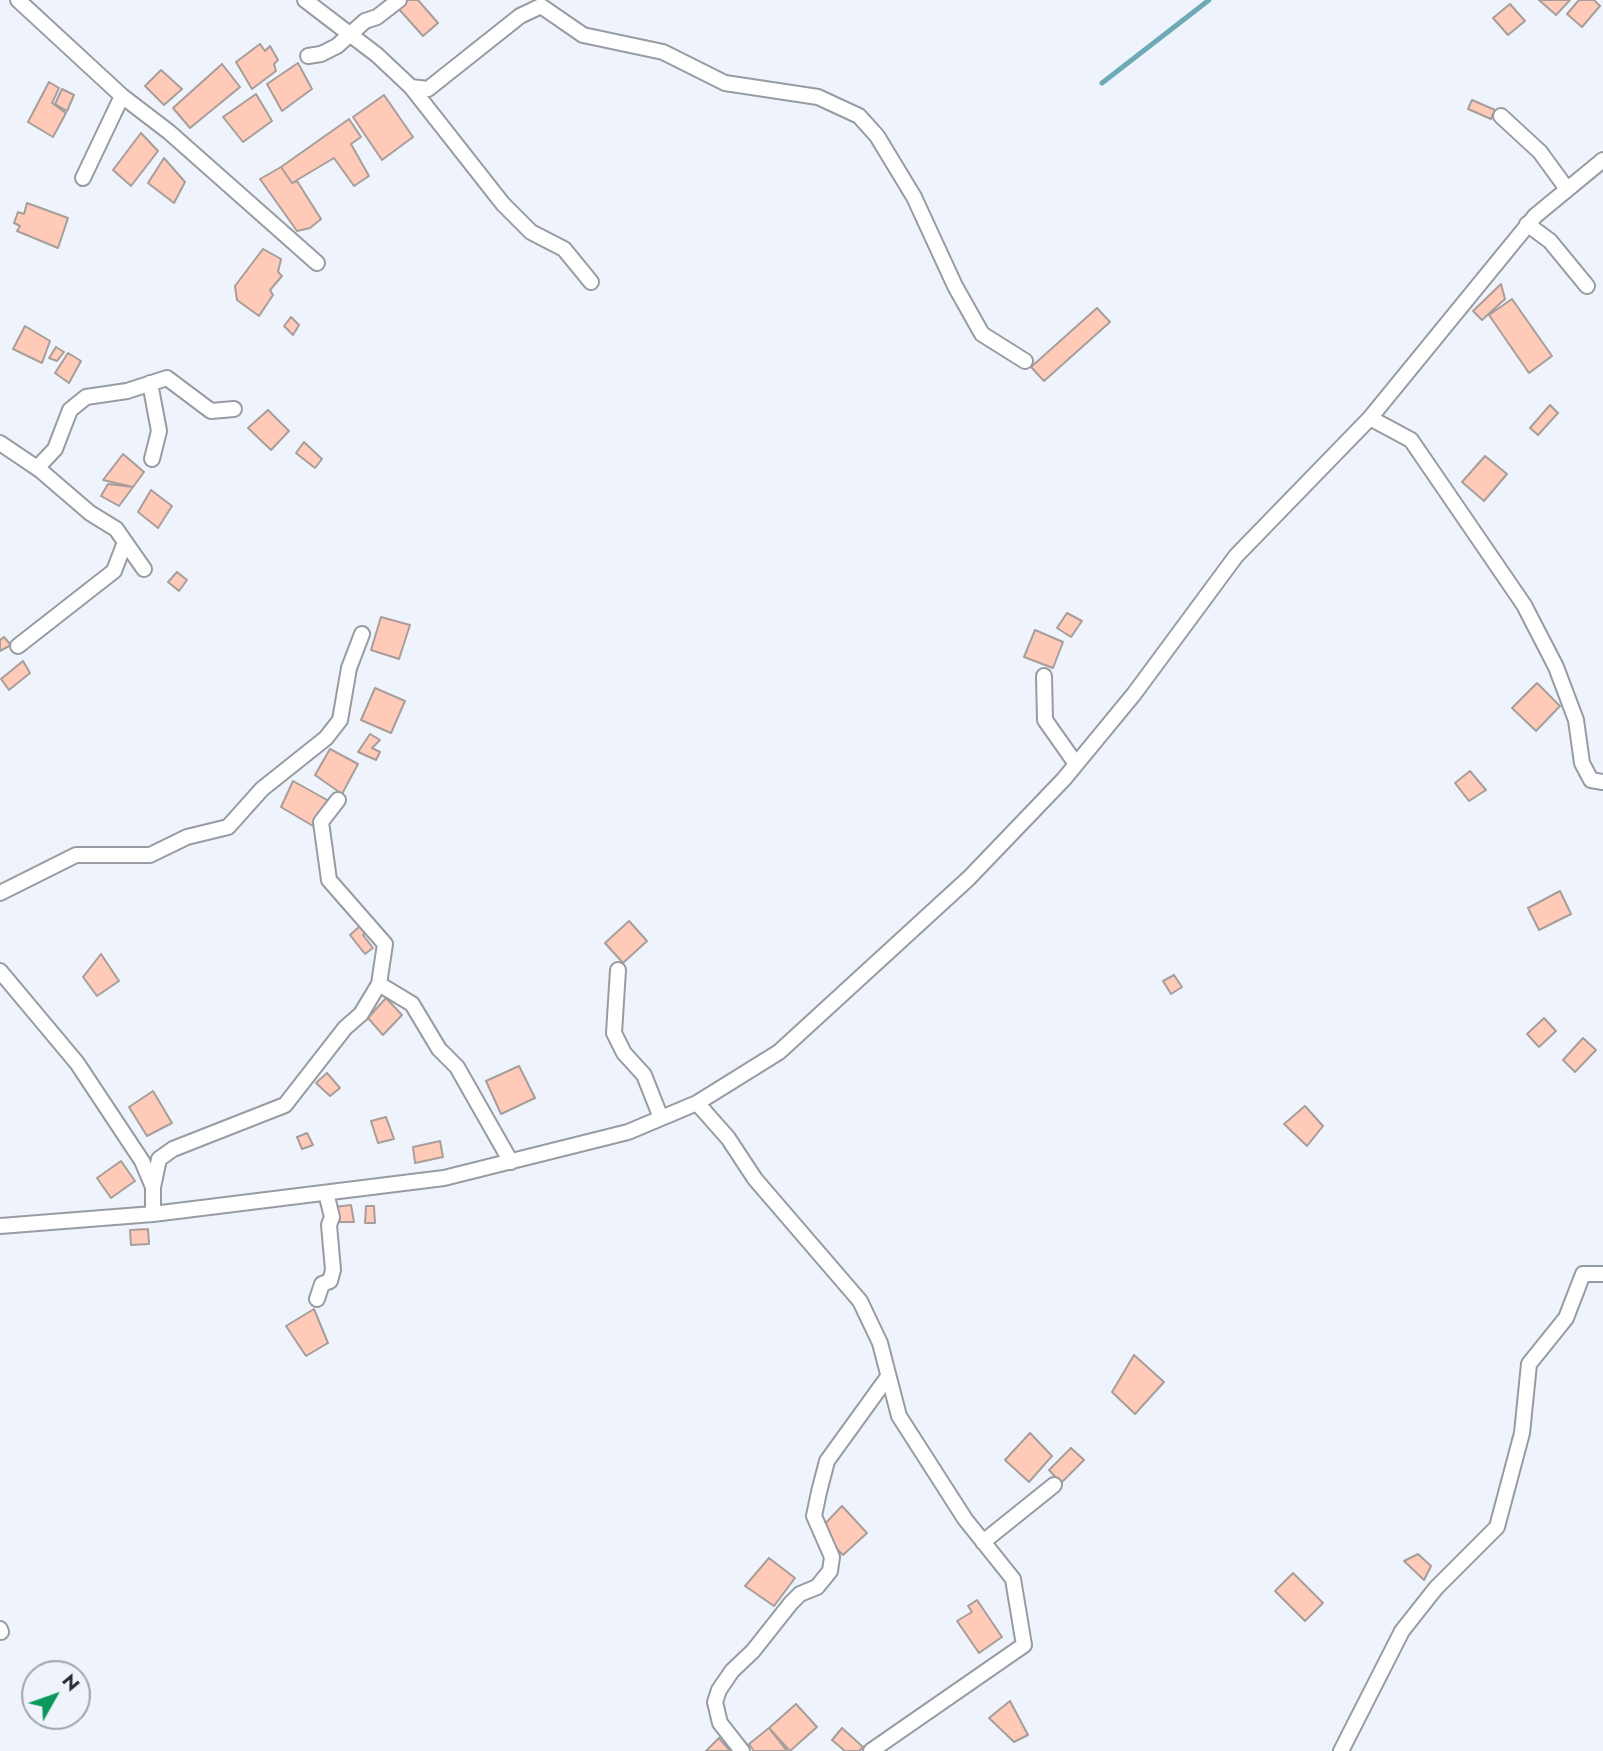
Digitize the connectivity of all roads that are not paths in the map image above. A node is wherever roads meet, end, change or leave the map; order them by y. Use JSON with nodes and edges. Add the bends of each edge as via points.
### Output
{"nodes":[{"id":1,"x":18,"y":0,"type":"edge"},
{"id":2,"x":305,"y":0,"type":"edge"},
{"id":3,"x":399,"y":0,"type":"edge"},
{"id":4,"x":544,"y":3,"type":"edge"},
{"id":5,"x":350,"y":34,"type":"junction"},
{"id":6,"x":308,"y":56,"type":"dead end"},
{"id":7,"x":411,"y":87,"type":"junction"},
{"id":8,"x":122,"y":96,"type":"junction"},
{"id":9,"x":1501,"y":116,"type":"dead end"},
{"id":10,"x":1603,"y":160,"type":"edge"},
{"id":11,"x":1586,"y":173,"type":"junction"},
{"id":12,"x":1603,"y":176,"type":"edge"},
{"id":13,"x":83,"y":178,"type":"dead end"},
{"id":14,"x":1567,"y":189,"type":"junction"},
{"id":15,"x":1527,"y":224,"type":"junction"},
{"id":16,"x":317,"y":263,"type":"dead end"},
{"id":17,"x":591,"y":282,"type":"dead end"},
{"id":18,"x":1587,"y":286,"type":"dead end"},
{"id":19,"x":1025,"y":361,"type":"dead end"},
{"id":20,"x":150,"y":383,"type":"junction"},
{"id":21,"x":234,"y":409,"type":"dead end"},
{"id":22,"x":1370,"y":418,"type":"junction"},
{"id":23,"x":0,"y":443,"type":"edge"},
{"id":24,"x":152,"y":459,"type":"dead end"},
{"id":25,"x":37,"y":468,"type":"junction"},
{"id":26,"x":125,"y":542,"type":"junction"},
{"id":27,"x":144,"y":569,"type":"dead end"},
{"id":28,"x":362,"y":634,"type":"dead end"},
{"id":29,"x":18,"y":646,"type":"dead end"},
{"id":30,"x":1044,"y":676,"type":"dead end"},
{"id":31,"x":1076,"y":764,"type":"junction"},
{"id":32,"x":1603,"y":782,"type":"edge"},
{"id":33,"x":338,"y":800,"type":"dead end"},
{"id":34,"x":0,"y":893,"type":"edge"},
{"id":35,"x":618,"y":970,"type":"dead end"},
{"id":36,"x":0,"y":971,"type":"edge"},
{"id":37,"x":379,"y":984,"type":"junction"},
{"id":38,"x":697,"y":1103,"type":"junction"},
{"id":39,"x":661,"y":1118,"type":"junction"},
{"id":40,"x":511,"y":1162,"type":"junction"},
{"id":41,"x":153,"y":1187,"type":"junction"},
{"id":42,"x":326,"y":1193,"type":"junction"},
{"id":43,"x":153,"y":1214,"type":"junction"},
{"id":44,"x":0,"y":1226,"type":"edge"},
{"id":45,"x":1603,"y":1274,"type":"edge"},
{"id":46,"x":317,"y":1299,"type":"dead end"},
{"id":47,"x":887,"y":1378,"type":"junction"},
{"id":48,"x":1054,"y":1485,"type":"dead end"},
{"id":49,"x":983,"y":1542,"type":"junction"},
{"id":50,"x":742,"y":1751,"type":"edge"},
{"id":51,"x":870,"y":1751,"type":"edge"},
{"id":52,"x":1341,"y":1751,"type":"edge"}],
"edges":[{"from":1,"to":8,"type":"street"},
{"from":2,"to":5,"type":"street"},
{"from":3,"to":5,"type":"street"},
{"from":4,"to":7,"type":"street","via":[[520,16],[428,89]]},
{"from":4,"to":19,"type":"street","via":[[583,35],[663,52],[726,83],[818,97],[859,116],[877,136],[914,197],[982,334]]},
{"from":5,"to":6,"type":"street","via":[[337,46]]},
{"from":5,"to":7,"type":"street"},
{"from":7,"to":17,"type":"street","via":[[503,204],[531,232],[564,249]]},
{"from":8,"to":13,"type":"street"},
{"from":8,"to":16,"type":"street"},
{"from":9,"to":14,"type":"street","via":[[1540,152]]},
{"from":10,"to":11,"type":"street"},
{"from":11,"to":12,"type":"street"},
{"from":11,"to":14,"type":"street"},
{"from":14,"to":15,"type":"street"},
{"from":15,"to":18,"type":"street","via":[[1550,241]]},
{"from":15,"to":22,"type":"street"},
{"from":20,"to":21,"type":"street","via":[[167,378],[211,411]]},
{"from":20,"to":24,"type":"street","via":[[159,430]]},
{"from":20,"to":25,"type":"street","via":[[86,397],[70,410],[55,449]]},
{"from":22,"to":31,"type":"street","via":[[1236,556]]},
{"from":22,"to":32,"type":"street","via":[[1411,440],[1524,605],[1556,667],[1576,720],[1582,762],[1591,780]]},
{"from":23,"to":25,"type":"street"},
{"from":25,"to":26,"type":"street","via":[[80,506],[116,529]]},
{"from":26,"to":27,"type":"street"},
{"from":26,"to":29,"type":"street","via":[[114,571]]},
{"from":28,"to":34,"type":"street","via":[[349,668],[340,720],[326,738],[262,789],[228,827],[187,837],[150,855],[76,855]]},
{"from":30,"to":31,"type":"street","via":[[1045,720]]},
{"from":31,"to":38,"type":"street","via":[[969,878],[779,1052]]},
{"from":33,"to":37,"type":"street","via":[[321,822],[329,880],[385,944]]},
{"from":35,"to":39,"type":"street","via":[[614,1033],[624,1054],[644,1075]]},
{"from":36,"to":41,"type":"street","via":[[77,1063],[142,1161]]},
{"from":37,"to":40,"type":"street","via":[[412,1004],[439,1049],[457,1067]]},
{"from":37,"to":41,"type":"street","via":[[361,1014],[285,1105],[173,1149],[159,1159]]},
{"from":38,"to":39,"type":"street"},
{"from":38,"to":47,"type":"street","via":[[755,1179],[860,1301],[880,1343]]},
{"from":39,"to":40,"type":"street","via":[[628,1132]]},
{"from":40,"to":42,"type":"street","via":[[444,1178]]},
{"from":41,"to":43,"type":"street"},
{"from":42,"to":43,"type":"street"},
{"from":42,"to":46,"type":"street","via":[[332,1217],[333,1270]]},
{"from":43,"to":44,"type":"street"},
{"from":45,"to":52,"type":"street","via":[[1583,1274],[1566,1318],[1529,1364],[1522,1433],[1497,1527],[1436,1588],[1402,1631]]},
{"from":47,"to":49,"type":"street","via":[[899,1416],[923,1459]]},
{"from":47,"to":50,"type":"street","via":[[827,1461],[814,1516],[832,1557],[830,1572],[817,1587],[791,1602],[719,1690],[715,1702],[720,1724]]},
{"from":48,"to":49,"type":"street"},
{"from":49,"to":51,"type":"street","via":[[1013,1579],[1024,1645]]}]}
